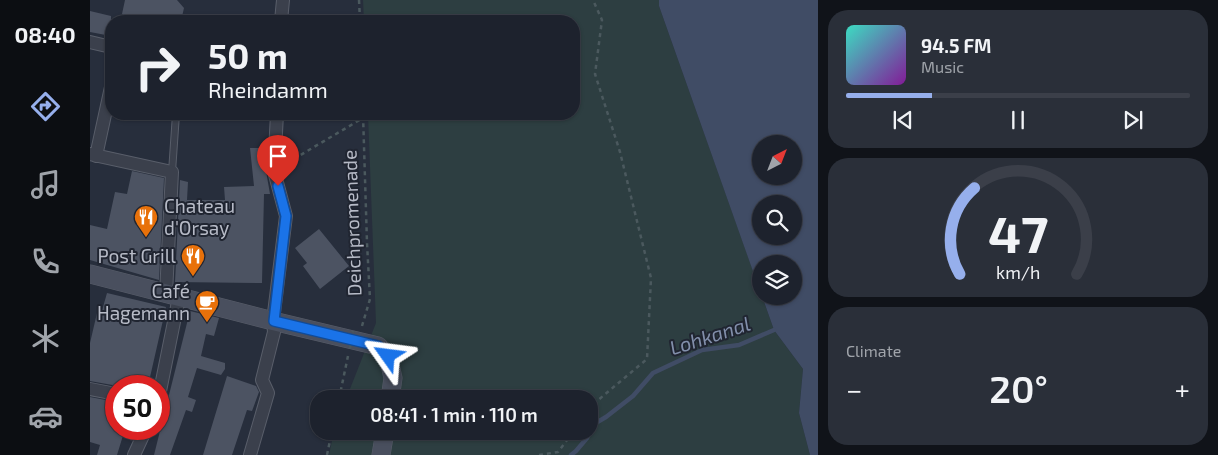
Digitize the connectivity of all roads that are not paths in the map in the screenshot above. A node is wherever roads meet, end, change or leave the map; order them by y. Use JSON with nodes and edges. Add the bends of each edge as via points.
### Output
{"nodes":[{"id":1,"x":282,"y":0,"type":"edge"},
{"id":2,"x":281,"y":15,"type":"edge"},
{"id":3,"x":90,"y":42,"type":"edge"},
{"id":4,"x":105,"y":46,"type":"edge"},
{"id":5,"x":105,"y":110,"type":"edge"},
{"id":6,"x":176,"y":120,"type":"edge"},
{"id":7,"x":277,"y":120,"type":"edge"},
{"id":8,"x":93,"y":155,"type":"edge"},
{"id":9,"x":172,"y":172,"type":"junction"},
{"id":10,"x":90,"y":274,"type":"edge"},
{"id":11,"x":172,"y":296,"type":"junction"},
{"id":12,"x":274,"y":321,"type":"junction"},
{"id":13,"x":162,"y":375,"type":"edge"},
{"id":14,"x":90,"y":389,"type":"edge"},
{"id":15,"x":391,"y":390,"type":"edge"},
{"id":16,"x":105,"y":392,"type":"edge"},
{"id":17,"x":141,"y":440,"type":"edge"},
{"id":18,"x":383,"y":440,"type":"edge"},
{"id":19,"x":134,"y":455,"type":"edge"},
{"id":20,"x":250,"y":455,"type":"edge"},
{"id":21,"x":380,"y":455,"type":"edge"}],
"edges":[{"from":1,"to":2,"type":"street"},
{"from":3,"to":4,"type":"street"},
{"from":5,"to":8,"type":"street"},
{"from":6,"to":9,"type":"lane"},
{"from":7,"to":12,"type":"street","via":[[274,171],[286,216]]},
{"from":8,"to":9,"type":"street"},
{"from":9,"to":11,"type":"street"},
{"from":10,"to":11,"type":"main road"},
{"from":11,"to":12,"type":"main road"},
{"from":11,"to":13,"type":"street"},
{"from":12,"to":15,"type":"main road","via":[[378,346],[388,356],[393,378]]},
{"from":12,"to":20,"type":"street","via":[[262,380],[268,393]]},
{"from":14,"to":16,"type":"street"},
{"from":17,"to":19,"type":"street"},
{"from":18,"to":21,"type":"main road"}]}
